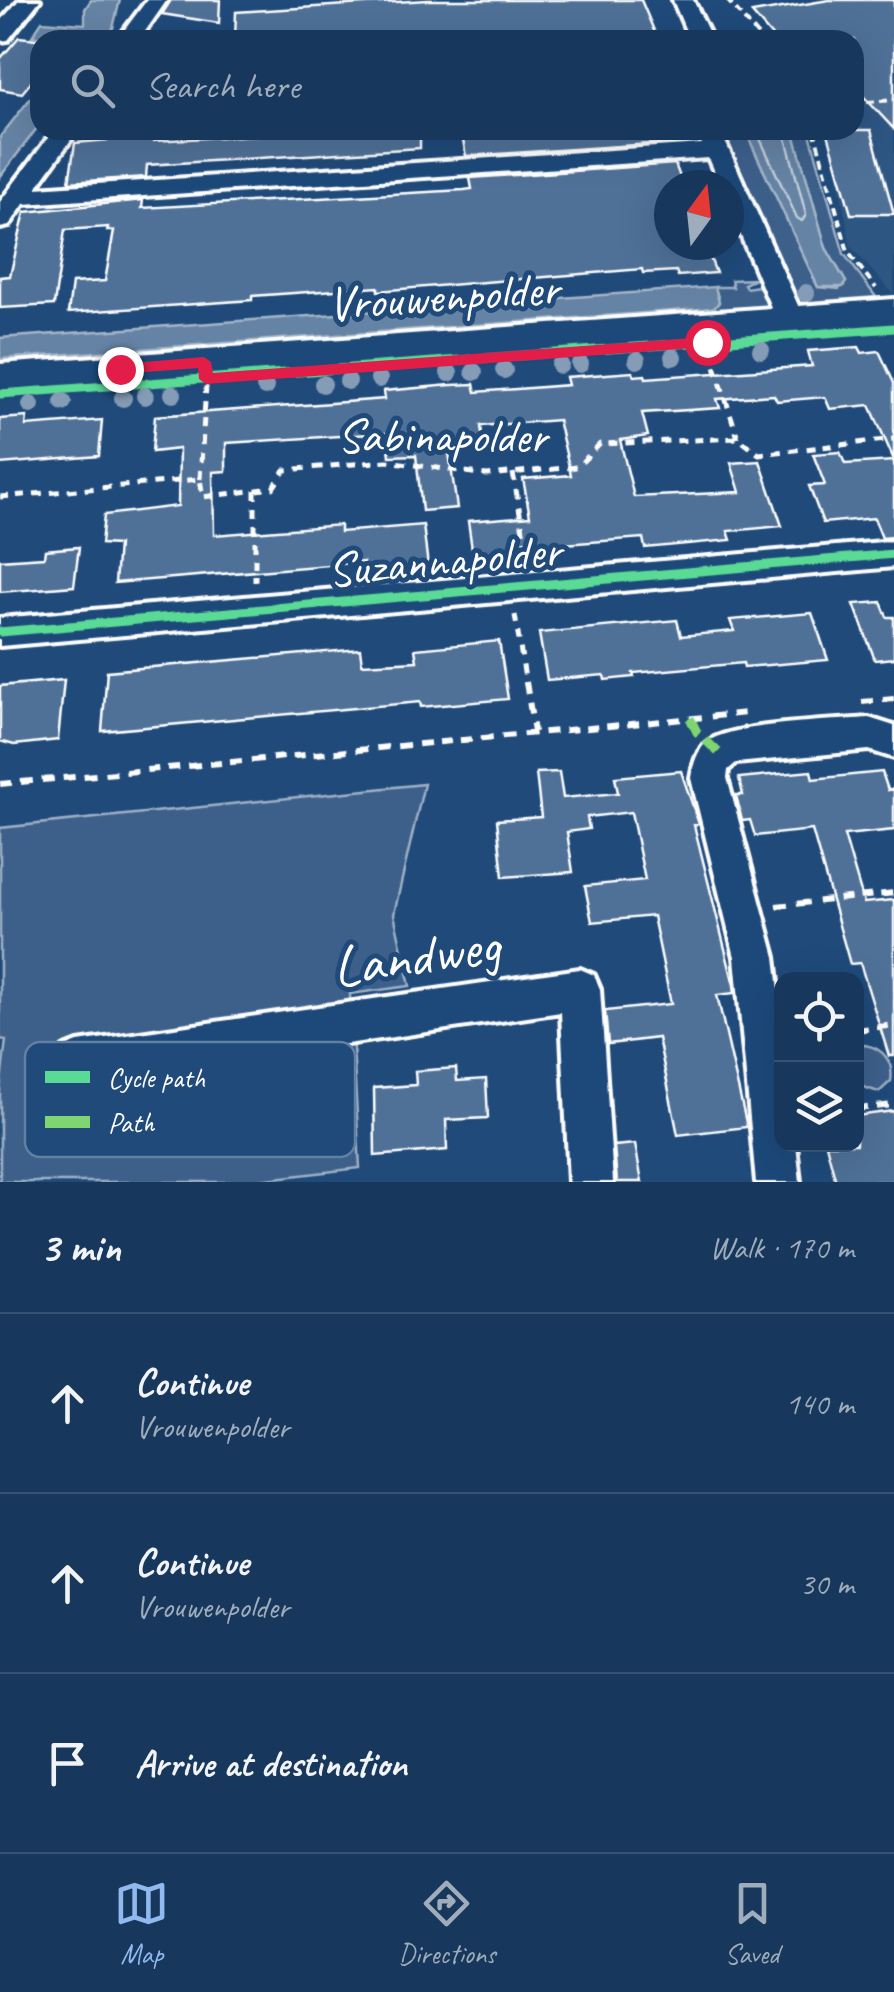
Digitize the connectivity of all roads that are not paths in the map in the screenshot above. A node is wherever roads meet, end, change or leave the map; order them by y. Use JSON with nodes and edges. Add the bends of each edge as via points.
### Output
{"nodes":[{"id":1,"x":30,"y":0,"type":"edge"},
{"id":2,"x":157,"y":0,"type":"edge"},
{"id":3,"x":682,"y":0,"type":"edge"},
{"id":4,"x":135,"y":30,"type":"edge"},
{"id":5,"x":697,"y":30,"type":"edge"},
{"id":6,"x":0,"y":36,"type":"edge"},
{"id":7,"x":59,"y":140,"type":"edge"},
{"id":8,"x":712,"y":140,"type":"edge"},
{"id":9,"x":18,"y":196,"type":"junction"},
{"id":10,"x":0,"y":220,"type":"edge"},
{"id":11,"x":892,"y":311,"type":"edge"},
{"id":12,"x":790,"y":318,"type":"junction"},
{"id":13,"x":0,"y":377,"type":"edge"},
{"id":14,"x":894,"y":554,"type":"edge"},
{"id":15,"x":0,"y":632,"type":"edge"},
{"id":16,"x":894,"y":742,"type":"edge"},
{"id":17,"x":227,"y":1042,"type":"edge"},
{"id":18,"x":592,"y":1182,"type":"edge"},
{"id":19,"x":778,"y":1182,"type":"edge"}],
"edges":[{"from":1,"to":6,"type":"street"},
{"from":2,"to":4,"type":"street"},
{"from":3,"to":5,"type":"street"},
{"from":7,"to":9,"type":"street"},
{"from":8,"to":9,"type":"street"},
{"from":8,"to":12,"type":"street"},
{"from":9,"to":10,"type":"street"},
{"from":11,"to":12,"type":"street","name":"Vrouwenpolder"},
{"from":12,"to":13,"type":"street","name":"Vrouwenpolder"},
{"from":14,"to":15,"type":"street","name":"Suzannapolder"},
{"from":16,"to":19,"type":"street","via":[[869,734],[732,747],[714,758],[709,778],[754,957]]},
{"from":17,"to":18,"type":"street","name":"Landweg","via":[[580,990]]}]}
